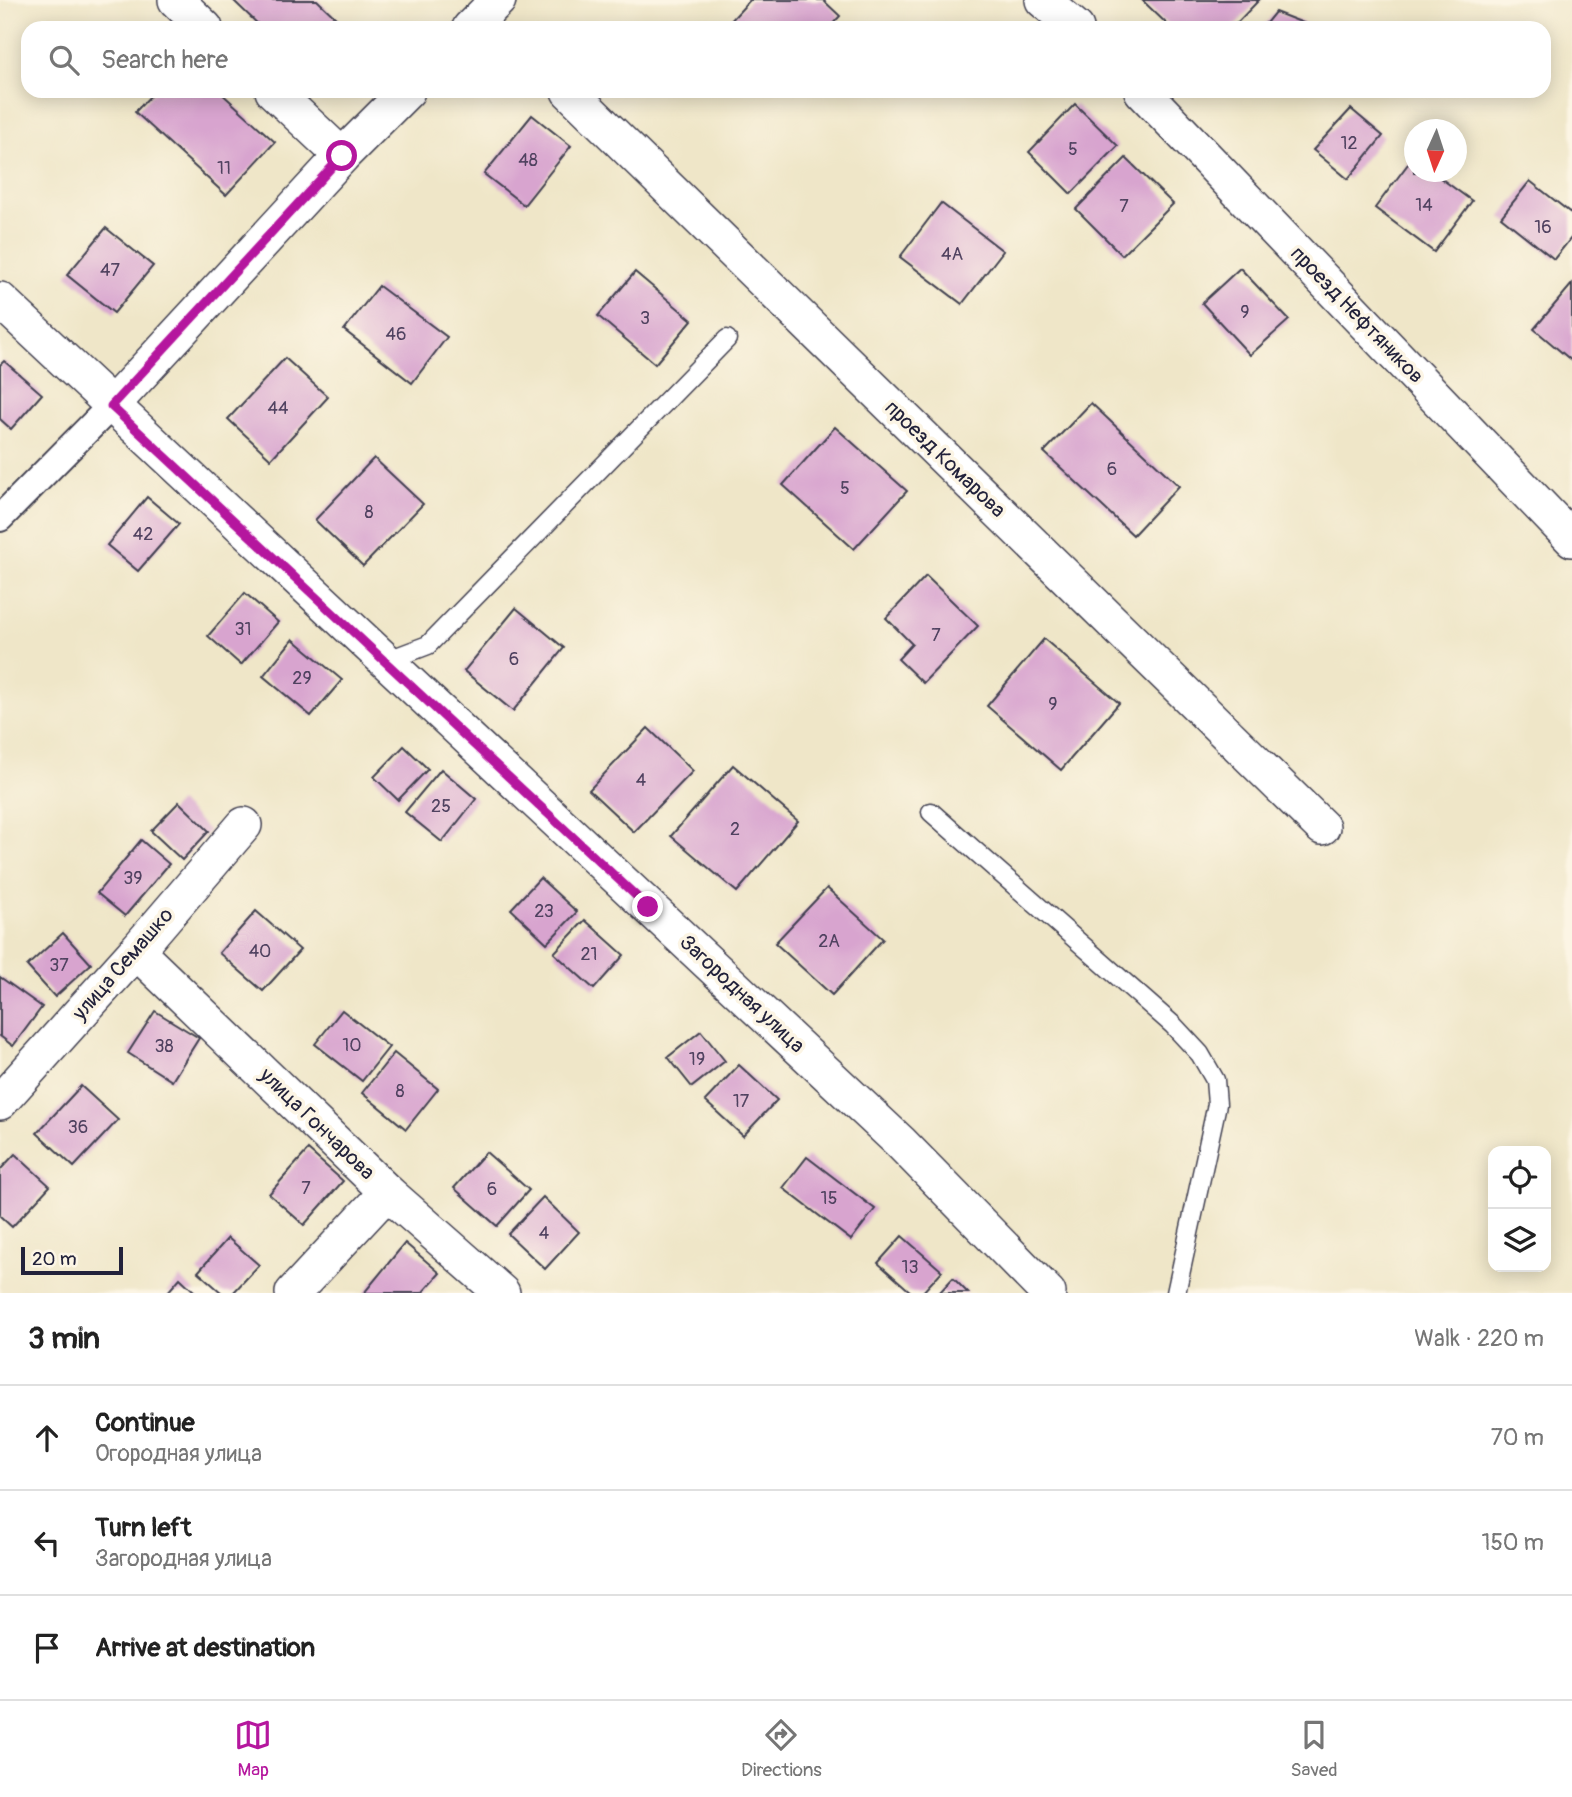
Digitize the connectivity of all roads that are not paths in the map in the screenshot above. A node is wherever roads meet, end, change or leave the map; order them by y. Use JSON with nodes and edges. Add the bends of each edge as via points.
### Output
{"nodes":[{"id":1,"x":176,"y":0,"type":"edge"},
{"id":2,"x":1043,"y":0,"type":"edge"},
{"id":3,"x":198,"y":21,"type":"edge"},
{"id":4,"x":1068,"y":21,"type":"edge"},
{"id":5,"x":280,"y":98,"type":"edge"},
{"id":6,"x":400,"y":98,"type":"edge"},
{"id":7,"x":576,"y":98,"type":"edge"},
{"id":8,"x":1149,"y":98,"type":"edge"},
{"id":9,"x":342,"y":156,"type":"junction"},
{"id":10,"x":0,"y":300,"type":"edge"},
{"id":11,"x":727,"y":339,"type":"dead end"},
{"id":12,"x":111,"y":406,"type":"junction"},
{"id":13,"x":0,"y":518,"type":"edge"},
{"id":14,"x":1572,"y":539,"type":"edge"},
{"id":15,"x":386,"y":661,"type":"junction"},
{"id":16,"x":931,"y":812,"type":"dead end"},
{"id":17,"x":244,"y":825,"type":"dead end"},
{"id":18,"x":1322,"y":827,"type":"dead end"},
{"id":19,"x":136,"y":951,"type":"junction"},
{"id":20,"x":0,"y":1102,"type":"edge"},
{"id":21,"x":387,"y":1192,"type":"junction"},
{"id":22,"x":293,"y":1293,"type":"edge"},
{"id":23,"x":502,"y":1293,"type":"edge"},
{"id":24,"x":1048,"y":1293,"type":"edge"},
{"id":25,"x":1176,"y":1293,"type":"edge"}],
"edges":[{"from":1,"to":3,"type":"street"},
{"from":2,"to":4,"type":"street"},
{"from":5,"to":9,"type":"street"},
{"from":6,"to":9,"type":"street"},
{"from":7,"to":18,"type":"street","name":"проезд Комарова"},
{"from":8,"to":14,"type":"street","name":"проезд Нефтяников"},
{"from":9,"to":12,"type":"street"},
{"from":10,"to":12,"type":"street","name":"Загородная улица"},
{"from":11,"to":15,"type":"lane","via":[[428,645]]},
{"from":12,"to":13,"type":"street"},
{"from":12,"to":15,"type":"street","name":"Загородная улица"},
{"from":15,"to":24,"type":"street","name":"Загородная улица","via":[[900,1142]]},
{"from":16,"to":25,"type":"lane","via":[[1173,1025],[1200,1054],[1215,1080],[1217,1104]]},
{"from":17,"to":19,"type":"street","name":"улица Семашко"},
{"from":19,"to":20,"type":"street","name":"улица Семашко"},
{"from":19,"to":21,"type":"street","name":"улица Гончарова"},
{"from":21,"to":22,"type":"street"},
{"from":21,"to":23,"type":"street","name":"улица Гончарова"}]}
